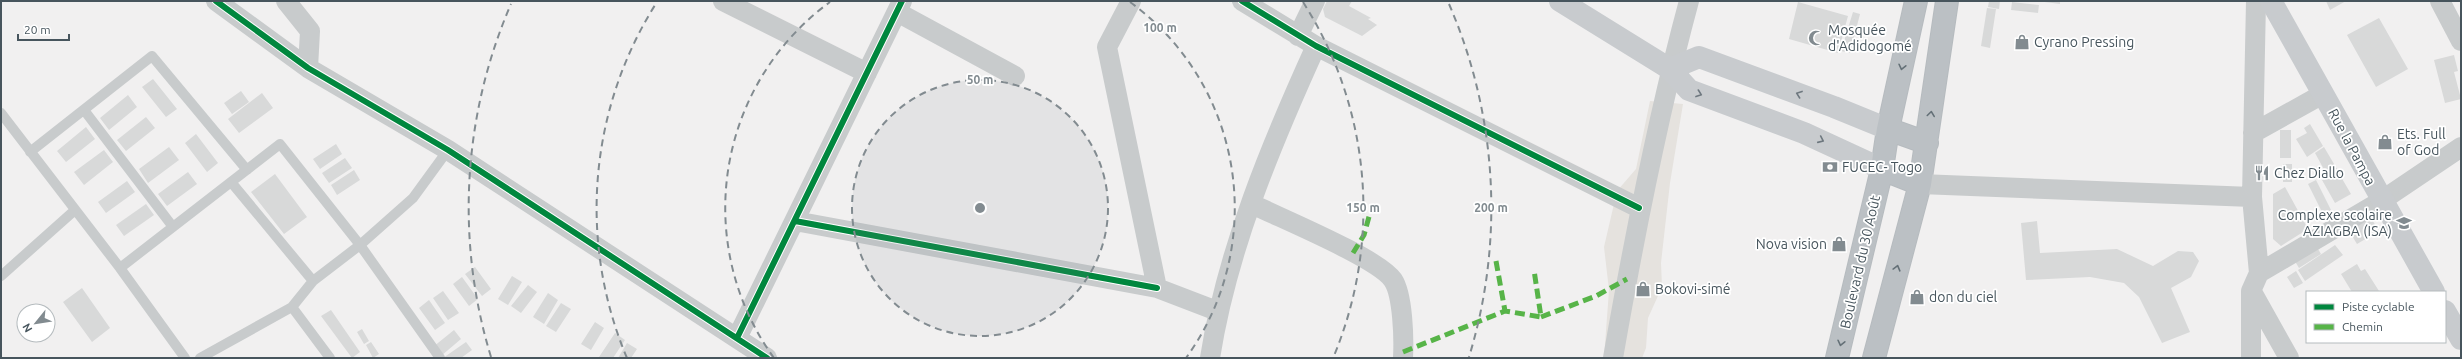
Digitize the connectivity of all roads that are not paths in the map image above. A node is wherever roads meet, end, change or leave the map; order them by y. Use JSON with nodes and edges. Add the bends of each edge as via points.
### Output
{"nodes":[{"id":1,"x":216,"y":1,"type":"edge"},
{"id":2,"x":286,"y":1,"type":"edge"},
{"id":3,"x":723,"y":1,"type":"edge"},
{"id":4,"x":1131,"y":1,"type":"edge"},
{"id":5,"x":1242,"y":1,"type":"edge"},
{"id":6,"x":1315,"y":1,"type":"edge"},
{"id":7,"x":1560,"y":1,"type":"edge"},
{"id":8,"x":1689,"y":1,"type":"edge"},
{"id":9,"x":1916,"y":1,"type":"edge"},
{"id":10,"x":1947,"y":1,"type":"edge"},
{"id":11,"x":2256,"y":1,"type":"edge"},
{"id":12,"x":2271,"y":1,"type":"edge"},
{"id":13,"x":2440,"y":1,"type":"edge"},
{"id":14,"x":899,"y":6,"type":"edge"},
{"id":15,"x":1298,"y":36,"type":"junction"},
{"id":16,"x":2461,"y":41,"type":"edge"},
{"id":17,"x":1316,"y":46,"type":"junction"},
{"id":18,"x":308,"y":68,"type":"junction"},
{"id":19,"x":1670,"y":69,"type":"junction"},
{"id":20,"x":867,"y":73,"type":"junction"},
{"id":21,"x":1015,"y":76,"type":"dead end"},
{"id":22,"x":2323,"y":94,"type":"junction"},
{"id":23,"x":84,"y":110,"type":"junction"},
{"id":24,"x":1,"y":114,"type":"edge"},
{"id":25,"x":1888,"y":130,"type":"junction"},
{"id":26,"x":2254,"y":133,"type":"junction"},
{"id":27,"x":1927,"y":143,"type":"junction"},
{"id":28,"x":2461,"y":147,"type":"edge"},
{"id":29,"x":448,"y":150,"type":"junction"},
{"id":30,"x":30,"y":152,"type":"junction"},
{"id":31,"x":1882,"y":169,"type":"junction"},
{"id":32,"x":247,"y":170,"type":"junction"},
{"id":33,"x":231,"y":182,"type":"junction"},
{"id":34,"x":1920,"y":184,"type":"junction"},
{"id":35,"x":2252,"y":197,"type":"junction"},
{"id":36,"x":2381,"y":201,"type":"junction"},
{"id":37,"x":1252,"y":204,"type":"junction"},
{"id":38,"x":1639,"y":208,"type":"junction"},
{"id":39,"x":75,"y":210,"type":"junction"},
{"id":40,"x":795,"y":221,"type":"junction"},
{"id":41,"x":173,"y":227,"type":"junction"},
{"id":42,"x":360,"y":245,"type":"junction"},
{"id":43,"x":120,"y":268,"type":"junction"},
{"id":44,"x":1,"y":276,"type":"edge"},
{"id":45,"x":313,"y":281,"type":"junction"},
{"id":46,"x":2255,"y":282,"type":"junction"},
{"id":47,"x":1157,"y":288,"type":"junction"},
{"id":48,"x":2433,"y":291,"type":"edge"},
{"id":49,"x":292,"y":307,"type":"junction"},
{"id":50,"x":1217,"y":311,"type":"junction"},
{"id":51,"x":2446,"y":314,"type":"edge"},
{"id":52,"x":737,"y":338,"type":"junction"},
{"id":53,"x":2461,"y":339,"type":"edge"},
{"id":54,"x":185,"y":358,"type":"edge"},
{"id":55,"x":200,"y":358,"type":"edge"},
{"id":56,"x":330,"y":358,"type":"edge"},
{"id":57,"x":440,"y":358,"type":"edge"},
{"id":58,"x":767,"y":358,"type":"edge"},
{"id":59,"x":1210,"y":358,"type":"edge"},
{"id":60,"x":1403,"y":358,"type":"edge"},
{"id":61,"x":1613,"y":358,"type":"edge"},
{"id":62,"x":1837,"y":358,"type":"edge"},
{"id":63,"x":1874,"y":358,"type":"edge"},
{"id":64,"x":2251,"y":358,"type":"edge"},
{"id":65,"x":2289,"y":358,"type":"edge"}],
"edges":[{"from":1,"to":18,"type":"street"},
{"from":2,"to":18,"type":"street","via":[[310,31]]},
{"from":3,"to":20,"type":"street"},
{"from":4,"to":47,"type":"street","via":[[1107,47]]},
{"from":5,"to":15,"type":"street"},
{"from":6,"to":15,"type":"street"},
{"from":7,"to":19,"type":"street"},
{"from":8,"to":19,"type":"street"},
{"from":9,"to":25,"type":"highway","name":"Boulevard du 30 Août","one_way":true},
{"from":27,"to":10,"type":"highway","one_way":true},
{"from":11,"to":26,"type":"street"},
{"from":12,"to":22,"type":"street","name":"Rue la Pampa"},
{"from":13,"to":16,"type":"street"},
{"from":14,"to":20,"type":"street"},
{"from":14,"to":21,"type":"street"},
{"from":15,"to":17,"type":"street"},
{"from":17,"to":37,"type":"street","via":[[1286,113]]},
{"from":17,"to":38,"type":"street"},
{"from":18,"to":29,"type":"street"},
{"from":25,"to":19,"type":"street","one_way":true,"via":[[1834,107],[1698,58]]},
{"from":19,"to":31,"type":"street","one_way":true,"via":[[1689,90],[1804,133]]},
{"from":19,"to":38,"type":"street"},
{"from":20,"to":40,"type":"street"},
{"from":22,"to":26,"type":"street"},
{"from":22,"to":36,"type":"street","name":"Rue la Pampa"},
{"from":23,"to":30,"type":"lane"},
{"from":23,"to":32,"type":"lane","via":[[152,56]]},
{"from":23,"to":41,"type":"lane"},
{"from":24,"to":30,"type":"lane"},
{"from":25,"to":27,"type":"highway"},
{"from":25,"to":31,"type":"highway","name":"Boulevard du 30 Août"},
{"from":26,"to":35,"type":"street"},
{"from":27,"to":34,"type":"highway"},
{"from":28,"to":36,"type":"street"},
{"from":29,"to":42,"type":"lane","via":[[412,198]]},
{"from":29,"to":52,"type":"street"},
{"from":30,"to":39,"type":"lane"},
{"from":31,"to":34,"type":"highway"},
{"from":31,"to":62,"type":"highway","name":"Boulevard du 30 Août","one_way":true},
{"from":32,"to":33,"type":"lane"},
{"from":32,"to":42,"type":"lane","via":[[280,144]]},
{"from":33,"to":41,"type":"lane"},
{"from":33,"to":45,"type":"lane"},
{"from":34,"to":35,"type":"street"},
{"from":63,"to":34,"type":"highway","one_way":true},
{"from":35,"to":46,"type":"street"},
{"from":36,"to":46,"type":"street"},
{"from":36,"to":48,"type":"street","name":"Rue la Pampa"},
{"from":37,"to":50,"type":"street"},
{"from":37,"to":60,"type":"street","via":[[1353,253],[1384,271],[1393,281],[1398,294]]},
{"from":38,"to":61,"type":"street"},
{"from":39,"to":43,"type":"lane"},
{"from":39,"to":44,"type":"lane"},
{"from":40,"to":47,"type":"street"},
{"from":40,"to":52,"type":"street"},
{"from":41,"to":43,"type":"lane"},
{"from":42,"to":45,"type":"lane"},
{"from":42,"to":57,"type":"lane"},
{"from":43,"to":54,"type":"lane"},
{"from":45,"to":49,"type":"lane"},
{"from":46,"to":64,"type":"street"},
{"from":46,"to":65,"type":"street"},
{"from":47,"to":50,"type":"street"},
{"from":49,"to":55,"type":"lane"},
{"from":49,"to":56,"type":"lane"},
{"from":50,"to":59,"type":"street"},
{"from":51,"to":53,"type":"street"},
{"from":52,"to":58,"type":"street"}]}
